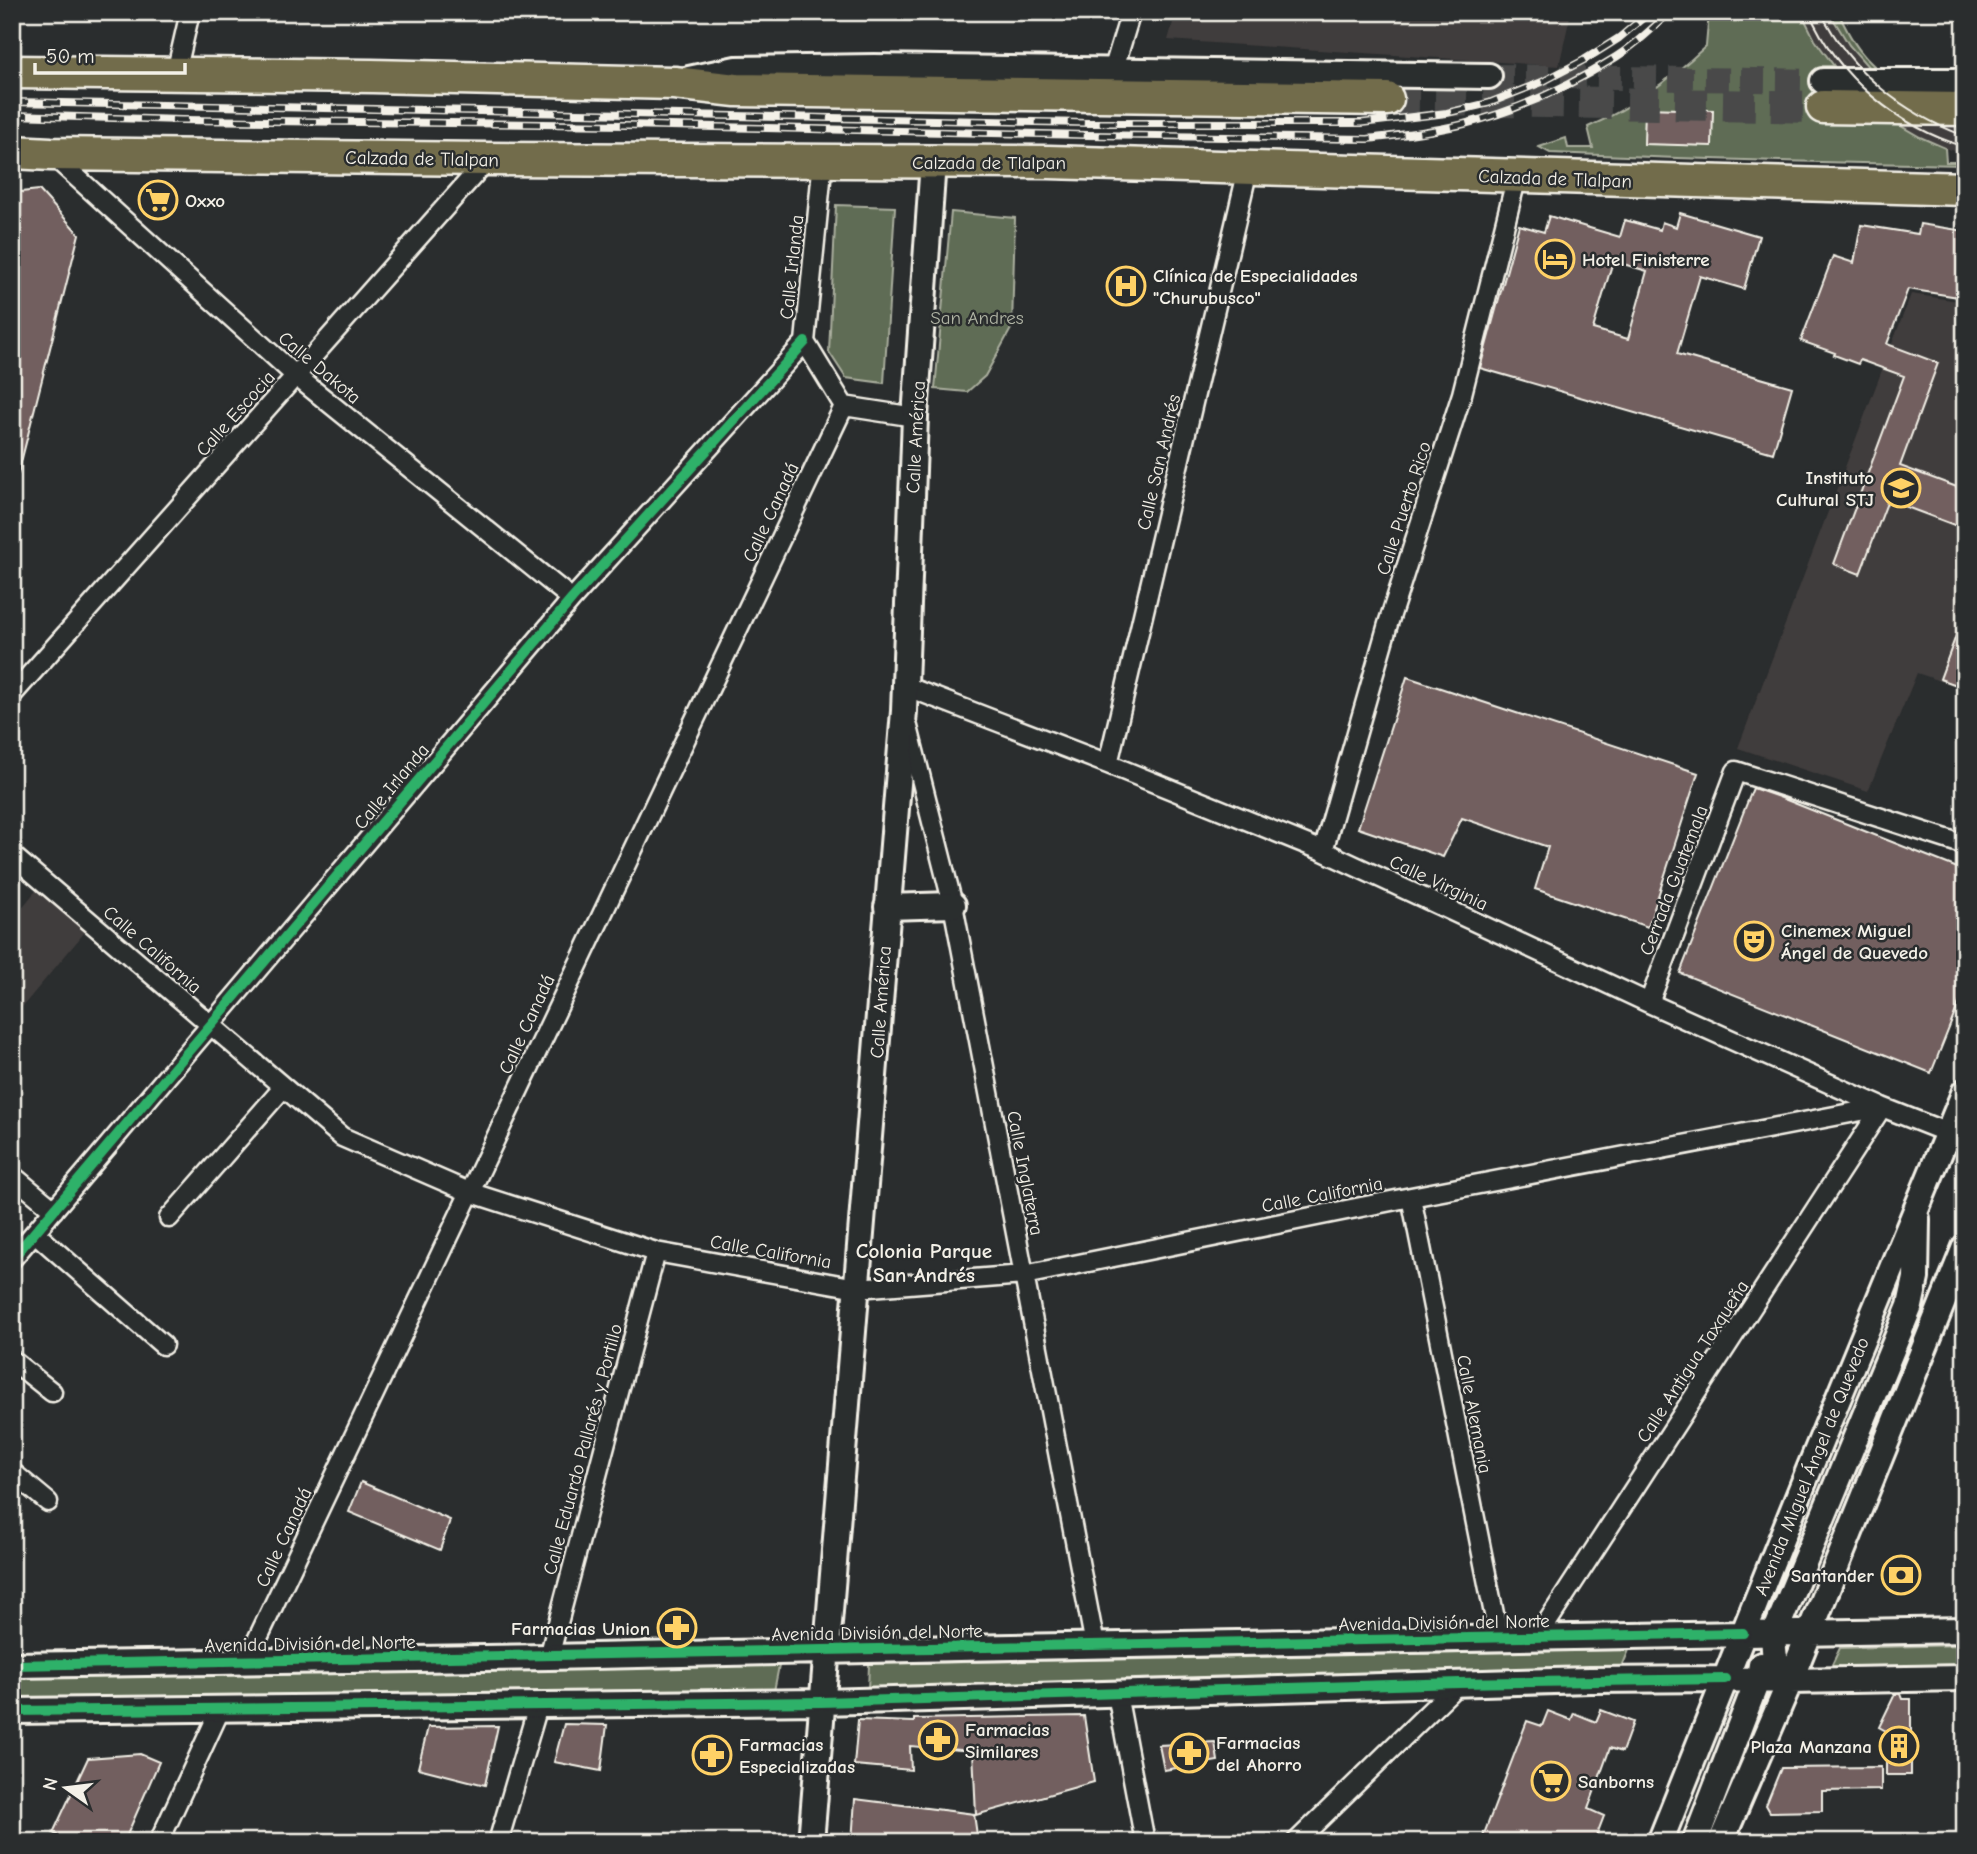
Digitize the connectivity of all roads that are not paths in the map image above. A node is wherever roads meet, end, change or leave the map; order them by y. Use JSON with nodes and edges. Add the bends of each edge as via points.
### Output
{"nodes":[{"id":1,"x":190,"y":12,"type":"edge"},
{"id":2,"x":1131,"y":12,"type":"edge"},
{"id":3,"x":1113,"y":71,"type":"junction"},
{"id":4,"x":1965,"y":71,"type":"edge"},
{"id":5,"x":12,"y":72,"type":"edge"},
{"id":6,"x":176,"y":73,"type":"junction"},
{"id":7,"x":1489,"y":76,"type":"tunnel mouth"},
{"id":8,"x":1953,"y":81,"type":"edge"},
{"id":9,"x":674,"y":83,"type":"junction"},
{"id":10,"x":1823,"y":94,"type":"joint"},
{"id":11,"x":1387,"y":99,"type":"tunnel mouth"},
{"id":12,"x":1965,"y":109,"type":"edge"},
{"id":13,"x":12,"y":152,"type":"edge"},
{"id":14,"x":51,"y":154,"type":"junction"},
{"id":15,"x":488,"y":159,"type":"junction"},
{"id":16,"x":823,"y":160,"type":"junction"},
{"id":17,"x":933,"y":162,"type":"junction"},
{"id":18,"x":1248,"y":169,"type":"junction"},
{"id":19,"x":1517,"y":176,"type":"junction"},
{"id":20,"x":1965,"y":189,"type":"edge"},
{"id":21,"x":805,"y":342,"type":"junction"},
{"id":22,"x":296,"y":376,"type":"junction"},
{"id":23,"x":844,"y":406,"type":"junction"},
{"id":24,"x":915,"y":417,"type":"junction"},
{"id":25,"x":572,"y":599,"type":"junction"},
{"id":26,"x":905,"y":686,"type":"junction"},
{"id":27,"x":12,"y":695,"type":"edge"},
{"id":28,"x":904,"y":711,"type":"junction"},
{"id":29,"x":1108,"y":764,"type":"junction"},
{"id":30,"x":1965,"y":845,"type":"edge"},
{"id":31,"x":1323,"y":851,"type":"junction"},
{"id":32,"x":12,"y":855,"type":"edge"},
{"id":33,"x":953,"y":905,"type":"junction"},
{"id":34,"x":887,"y":907,"type":"junction"},
{"id":35,"x":1649,"y":1003,"type":"junction"},
{"id":36,"x":210,"y":1026,"type":"junction"},
{"id":37,"x":283,"y":1088,"type":"junction"},
{"id":38,"x":1965,"y":1091,"type":"edge"},
{"id":39,"x":1882,"y":1107,"type":"junction"},
{"id":40,"x":1948,"y":1133,"type":"junction"},
{"id":41,"x":12,"y":1175,"type":"edge"},
{"id":42,"x":469,"y":1192,"type":"junction"},
{"id":43,"x":1411,"y":1197,"type":"junction"},
{"id":44,"x":1916,"y":1208,"type":"junction"},
{"id":45,"x":54,"y":1210,"type":"junction"},
{"id":46,"x":169,"y":1218,"type":"dead end"},
{"id":47,"x":35,"y":1233,"type":"junction"},
{"id":48,"x":1965,"y":1247,"type":"edge"},
{"id":49,"x":656,"y":1252,"type":"junction"},
{"id":50,"x":12,"y":1259,"type":"edge"},
{"id":51,"x":1024,"y":1275,"type":"junction"},
{"id":52,"x":858,"y":1288,"type":"junction"},
{"id":53,"x":163,"y":1345,"type":"dead end"},
{"id":54,"x":12,"y":1360,"type":"edge"},
{"id":55,"x":51,"y":1392,"type":"dead end"},
{"id":56,"x":12,"y":1472,"type":"edge"},
{"id":57,"x":48,"y":1502,"type":"dead end"},
{"id":58,"x":1965,"y":1630,"type":"edge"},
{"id":59,"x":1743,"y":1633,"type":"junction"},
{"id":60,"x":1775,"y":1633,"type":"junction"},
{"id":61,"x":1809,"y":1633,"type":"junction"},
{"id":62,"x":1537,"y":1638,"type":"junction"},
{"id":63,"x":1499,"y":1639,"type":"junction"},
{"id":64,"x":1096,"y":1646,"type":"junction"},
{"id":65,"x":826,"y":1650,"type":"junction"},
{"id":66,"x":549,"y":1657,"type":"junction"},
{"id":67,"x":247,"y":1661,"type":"junction"},
{"id":68,"x":12,"y":1665,"type":"edge"},
{"id":69,"x":1965,"y":1678,"type":"edge"},
{"id":70,"x":1725,"y":1679,"type":"junction"},
{"id":71,"x":1757,"y":1680,"type":"junction"},
{"id":72,"x":1790,"y":1681,"type":"junction"},
{"id":73,"x":1459,"y":1683,"type":"junction"},
{"id":74,"x":1117,"y":1694,"type":"junction"},
{"id":75,"x":822,"y":1702,"type":"junction"},
{"id":76,"x":538,"y":1706,"type":"junction"},
{"id":77,"x":220,"y":1710,"type":"junction"},
{"id":78,"x":12,"y":1711,"type":"edge"},
{"id":79,"x":159,"y":1842,"type":"edge"},
{"id":80,"x":498,"y":1842,"type":"edge"},
{"id":81,"x":811,"y":1842,"type":"edge"},
{"id":82,"x":1145,"y":1842,"type":"edge"},
{"id":83,"x":1296,"y":1842,"type":"edge"},
{"id":84,"x":1660,"y":1842,"type":"edge"},
{"id":85,"x":1695,"y":1842,"type":"edge"},
{"id":86,"x":1721,"y":1842,"type":"edge"}],
"edges":[{"from":1,"to":6,"type":"street"},
{"from":2,"to":3,"type":"street"},
{"from":3,"to":7,"type":"main road"},
{"from":3,"to":9,"type":"main road","via":[[736,69]]},
{"from":4,"to":8,"type":"main road"},
{"from":5,"to":6,"type":"highway"},
{"from":6,"to":9,"type":"highway"},
{"from":8,"to":10,"type":"main road"},
{"from":9,"to":11,"type":"highway","via":[[736,90]]},
{"from":10,"to":12,"type":"highway"},
{"from":13,"to":14,"type":"highway","name":"Calzada de Tlalpan"},
{"from":14,"to":15,"type":"highway","name":"Calzada de Tlalpan"},
{"from":14,"to":22,"type":"street","name":"Calle Dakota"},
{"from":15,"to":16,"type":"highway","name":"Calzada de Tlalpan"},
{"from":15,"to":22,"type":"street","name":"Calle Escocia"},
{"from":16,"to":17,"type":"highway","name":"Calzada de Tlalpan"},
{"from":16,"to":21,"type":"street","name":"Calle Irlanda"},
{"from":17,"to":18,"type":"highway","name":"Calzada de Tlalpan"},
{"from":17,"to":24,"type":"main road","name":"Calle América"},
{"from":18,"to":19,"type":"highway","name":"Calzada de Tlalpan"},
{"from":18,"to":29,"type":"street","name":"Calle San Andrés"},
{"from":19,"to":20,"type":"highway","name":"Calzada de Tlalpan"},
{"from":19,"to":31,"type":"street","name":"Calle Puerto Rico","via":[[1462,394],[1388,624]]},
{"from":21,"to":23,"type":"street"},
{"from":21,"to":25,"type":"street","name":"Calle Irlanda"},
{"from":22,"to":25,"type":"street","name":"Calle Dakota"},
{"from":22,"to":27,"type":"street","name":"Calle Escocia"},
{"from":23,"to":24,"type":"street"},
{"from":23,"to":42,"type":"street","name":"Calle Canadá"},
{"from":24,"to":26,"type":"main road","name":"Calle América"},
{"from":25,"to":36,"type":"street","name":"Calle Irlanda"},
{"from":26,"to":28,"type":"main road","name":"Calle América"},
{"from":26,"to":29,"type":"street","name":"Calle Virginia"},
{"from":28,"to":33,"type":"street","name":"Calle Inglaterra"},
{"from":28,"to":34,"type":"main road","name":"Calle América"},
{"from":29,"to":31,"type":"street","name":"Calle Virginia"},
{"from":30,"to":35,"type":"street","name":"Cerrada Guatemala","via":[[1736,771]]},
{"from":31,"to":35,"type":"street","name":"Calle Virginia"},
{"from":32,"to":36,"type":"street","name":"Calle California"},
{"from":33,"to":34,"type":"main road"},
{"from":33,"to":51,"type":"street","name":"Calle Inglaterra"},
{"from":34,"to":52,"type":"main road","name":"Calle América"},
{"from":35,"to":39,"type":"street","name":"Calle Virginia"},
{"from":36,"to":37,"type":"street","name":"Calle California"},
{"from":36,"to":45,"type":"street","name":"Calle Irlanda"},
{"from":37,"to":42,"type":"street","name":"Calle California","via":[[342,1137]]},
{"from":37,"to":46,"type":"street"},
{"from":38,"to":40,"type":"main road","name":"Avenida Miguel Ángel de Quevedo"},
{"from":39,"to":40,"type":"street","name":"Calle Virginia"},
{"from":39,"to":43,"type":"street","name":"Calle California"},
{"from":39,"to":62,"type":"street","name":"Calle Antigua Taxqueña"},
{"from":40,"to":44,"type":"main road","name":"Avenida Miguel Ángel de Quevedo"},
{"from":41,"to":45,"type":"street"},
{"from":42,"to":49,"type":"street","name":"Calle California"},
{"from":42,"to":67,"type":"street","name":"Calle Canadá"},
{"from":43,"to":51,"type":"street","name":"Calle California"},
{"from":43,"to":63,"type":"street","name":"Calle Alemania"},
{"from":44,"to":59,"type":"main road","name":"Avenida Miguel Ángel de Quevedo"},
{"from":44,"to":60,"type":"main road","via":[[1917,1269],[1910,1306]]},
{"from":45,"to":47,"type":"street","name":"Calle Irlanda"},
{"from":47,"to":50,"type":"street","name":"Calle Irlanda"},
{"from":47,"to":53,"type":"street"},
{"from":48,"to":61,"type":"main road"},
{"from":49,"to":52,"type":"street","name":"Calle California"},
{"from":49,"to":66,"type":"street","name":"Calle Eduardo Pallarés y Portillo"},
{"from":51,"to":52,"type":"street","name":"Calle California"},
{"from":51,"to":64,"type":"street","name":"Calle Inglaterra"},
{"from":52,"to":65,"type":"main road","name":"Calle América"},
{"from":54,"to":55,"type":"street"},
{"from":56,"to":57,"type":"street"},
{"from":58,"to":61,"type":"main road","name":"Avenida División del Norte"},
{"from":59,"to":60,"type":"main road","name":"Avenida División del Norte"},
{"from":59,"to":62,"type":"main road","name":"Avenida División del Norte"},
{"from":59,"to":70,"type":"main road","name":"Avenida Miguel Ángel de Quevedo"},
{"from":59,"to":71,"type":"main road","via":[[1760,1654]]},
{"from":60,"to":61,"type":"main road","name":"Avenida División del Norte"},
{"from":60,"to":72,"type":"main road","via":[[1775,1657]]},
{"from":61,"to":72,"type":"main road"},
{"from":62,"to":63,"type":"main road","name":"Avenida División del Norte"},
{"from":63,"to":64,"type":"main road","name":"Avenida División del Norte"},
{"from":64,"to":65,"type":"main road","name":"Avenida División del Norte"},
{"from":65,"to":66,"type":"main road","name":"Avenida División del Norte"},
{"from":65,"to":75,"type":"main road","name":"Calle América"},
{"from":66,"to":67,"type":"main road","name":"Avenida División del Norte"},
{"from":67,"to":68,"type":"main road","name":"Avenida División del Norte"},
{"from":69,"to":72,"type":"main road"},
{"from":70,"to":71,"type":"main road"},
{"from":70,"to":73,"type":"main road"},
{"from":70,"to":84,"type":"main road","name":"Avenida Miguel Ángel de Quevedo"},
{"from":71,"to":72,"type":"main road"},
{"from":71,"to":85,"type":"main road"},
{"from":72,"to":86,"type":"main road"},
{"from":73,"to":74,"type":"main road"},
{"from":73,"to":83,"type":"street"},
{"from":74,"to":75,"type":"main road"},
{"from":74,"to":82,"type":"street"},
{"from":75,"to":76,"type":"main road"},
{"from":75,"to":81,"type":"main road","name":"Calle América"},
{"from":76,"to":77,"type":"main road"},
{"from":76,"to":80,"type":"street"},
{"from":77,"to":78,"type":"main road"},
{"from":77,"to":79,"type":"street"}]}
